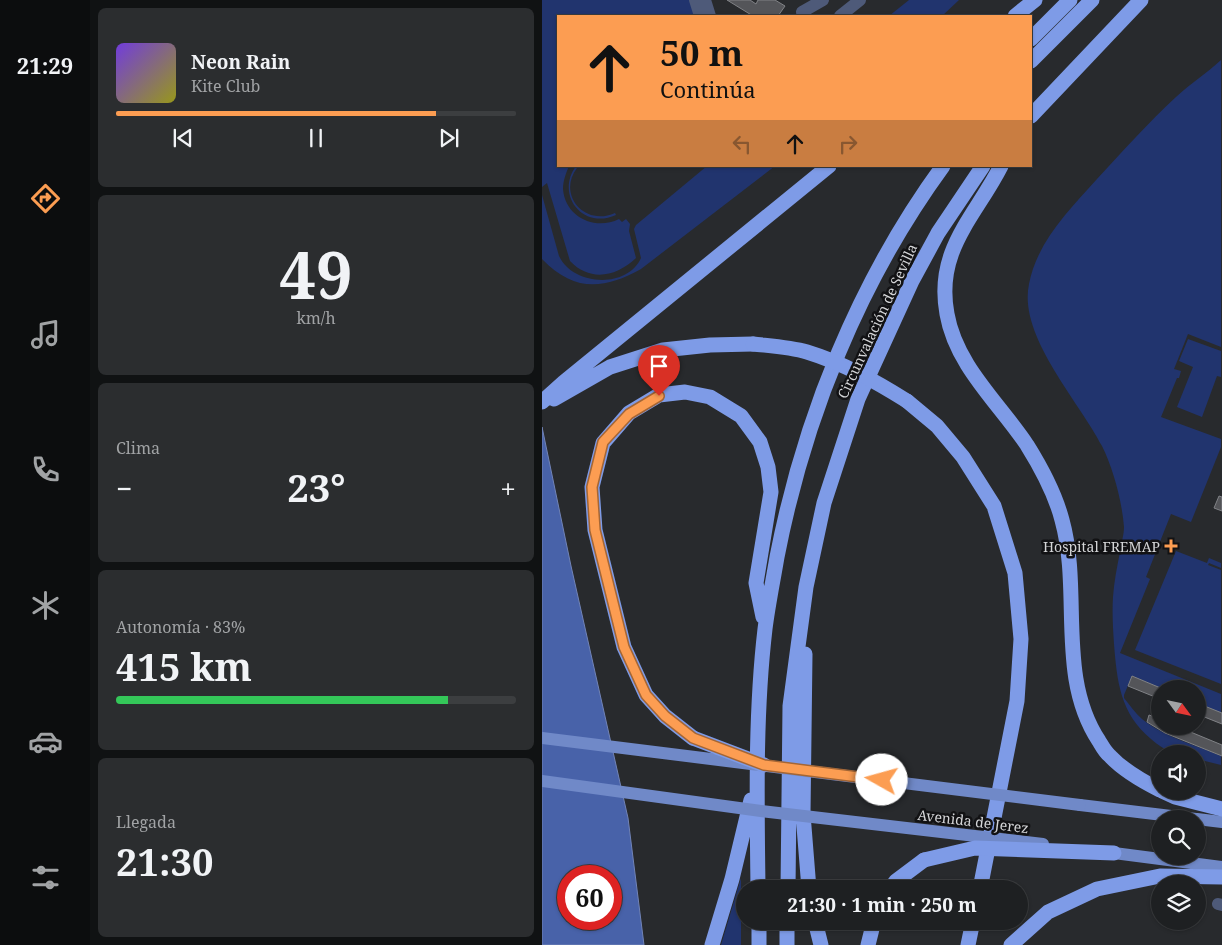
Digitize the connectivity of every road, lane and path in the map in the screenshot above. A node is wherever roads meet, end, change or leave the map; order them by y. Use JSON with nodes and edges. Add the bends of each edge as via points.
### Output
{"nodes":[{"id":1,"x":695,"y":0,"type":"edge"},
{"id":2,"x":705,"y":0,"type":"edge"},
{"id":3,"x":812,"y":0,"type":"edge"},
{"id":4,"x":823,"y":0,"type":"edge"},
{"id":5,"x":860,"y":0,"type":"edge"},
{"id":6,"x":1035,"y":0,"type":"edge"},
{"id":7,"x":1070,"y":0,"type":"edge"},
{"id":8,"x":1092,"y":0,"type":"edge"},
{"id":9,"x":1141,"y":0,"type":"edge"},
{"id":10,"x":799,"y":14,"type":"edge"},
{"id":11,"x":700,"y":15,"type":"edge"},
{"id":12,"x":710,"y":15,"type":"edge"},
{"id":13,"x":841,"y":15,"type":"edge"},
{"id":14,"x":1016,"y":15,"type":"edge"},
{"id":15,"x":1032,"y":38,"type":"edge"},
{"id":16,"x":1032,"y":60,"type":"edge"},
{"id":17,"x":1032,"y":115,"type":"edge"},
{"id":18,"x":828,"y":167,"type":"edge"},
{"id":19,"x":942,"y":167,"type":"edge"},
{"id":20,"x":982,"y":167,"type":"edge"},
{"id":21,"x":1000,"y":167,"type":"edge"},
{"id":22,"x":542,"y":402,"type":"edge"},
{"id":23,"x":542,"y":406,"type":"edge"},
{"id":24,"x":806,"y":587,"type":"junction"},
{"id":25,"x":765,"y":630,"type":"junction"},
{"id":26,"x":542,"y":738,"type":"edge"},
{"id":27,"x":764,"y":765,"type":"junction"},
{"id":28,"x":756,"y":779,"type":"junction"},
{"id":29,"x":542,"y":781,"type":"edge"},
{"id":30,"x":1151,"y":786,"type":"edge"},
{"id":31,"x":1187,"y":800,"type":"edge"},
{"id":32,"x":1222,"y":809,"type":"edge"},
{"id":33,"x":1151,"y":813,"type":"edge"},
{"id":34,"x":1206,"y":820,"type":"edge"},
{"id":35,"x":1222,"y":822,"type":"edge"},
{"id":36,"x":1114,"y":853,"type":"junction"},
{"id":37,"x":1222,"y":867,"type":"edge"},
{"id":38,"x":1222,"y":877,"type":"edge"},
{"id":39,"x":758,"y":880,"type":"edge"},
{"id":40,"x":788,"y":880,"type":"edge"},
{"id":41,"x":808,"y":880,"type":"edge"},
{"id":42,"x":897,"y":880,"type":"edge"},
{"id":43,"x":982,"y":880,"type":"edge"},
{"id":44,"x":759,"y":930,"type":"edge"},
{"id":45,"x":787,"y":930,"type":"edge"},
{"id":46,"x":818,"y":930,"type":"edge"},
{"id":47,"x":872,"y":930,"type":"edge"},
{"id":48,"x":971,"y":930,"type":"edge"},
{"id":49,"x":712,"y":945,"type":"edge"},
{"id":50,"x":759,"y":945,"type":"edge"},
{"id":51,"x":787,"y":945,"type":"edge"},
{"id":52,"x":821,"y":945,"type":"edge"},
{"id":53,"x":868,"y":945,"type":"edge"},
{"id":54,"x":968,"y":945,"type":"edge"},
{"id":55,"x":1010,"y":945,"type":"edge"}],
"edges":[{"from":1,"to":11,"type":"street"},
{"from":2,"to":12,"type":"street"},
{"from":3,"to":10,"type":"street"},
{"from":4,"to":10,"type":"street"},
{"from":5,"to":13,"type":"street"},
{"from":6,"to":14,"type":"highway"},
{"from":7,"to":15,"type":"highway"},
{"from":8,"to":16,"type":"highway"},
{"from":9,"to":17,"type":"highway"},
{"from":18,"to":22,"type":"highway"},
{"from":19,"to":25,"type":"highway","name":"Circunvalación de Sevilla","via":[[882,263],[847,332],[822,394],[782,531]]},
{"from":20,"to":24,"type":"highway","name":"Circunvalación de Sevilla","via":[[938,233],[912,281],[858,398],[824,503]]},
{"from":21,"to":30,"type":"highway","via":[[962,230],[949,259],[946,314],[955,342],[968,364],[1050,484],[1062,518],[1070,569],[1073,657],[1079,697],[1091,729],[1109,756]]},
{"from":23,"to":43,"type":"highway","bridge":true,"via":[[610,367],[664,350],[710,344],[753,344],[805,352],[845,366],[907,401],[937,426],[963,457],[994,506],[1016,573],[1021,639],[1017,701]]},
{"from":24,"to":40,"type":"highway","name":"Circunvalación de Sevilla","via":[[790,706]]},
{"from":24,"to":41,"type":"highway","via":[[803,814]]},
{"from":25,"to":27,"type":"highway","bridge":true,"via":[[756,583],[771,492],[760,442],[741,416],[710,397],[685,392],[659,396],[629,414],[603,442],[592,487],[595,530],[624,647],[646,695],[665,716],[693,738]]},
{"from":25,"to":28,"type":"highway","name":"Circunvalación de Sevilla"},
{"from":26,"to":27,"type":"main road","bridge":true},
{"from":27,"to":33,"type":"main road","bridge":true},
{"from":28,"to":39,"type":"highway","name":"Circunvalación de Sevilla"},
{"from":28,"to":49,"type":"highway"},
{"from":29,"to":36,"type":"main road","name":"Avenida de Jerez","bridge":true},
{"from":31,"to":32,"type":"highway"},
{"from":34,"to":35,"type":"main road"},
{"from":36,"to":37,"type":"main road","name":"Avenida de Jerez"},
{"from":36,"to":42,"type":"highway","bridge":true,"via":[[975,848],[924,860]]},
{"from":38,"to":55,"type":"highway","via":[[1160,876],[1096,889],[1048,912]]},
{"from":44,"to":50,"type":"highway"},
{"from":45,"to":51,"type":"highway"},
{"from":46,"to":52,"type":"highway"},
{"from":47,"to":53,"type":"highway"},
{"from":48,"to":54,"type":"highway"}]}
